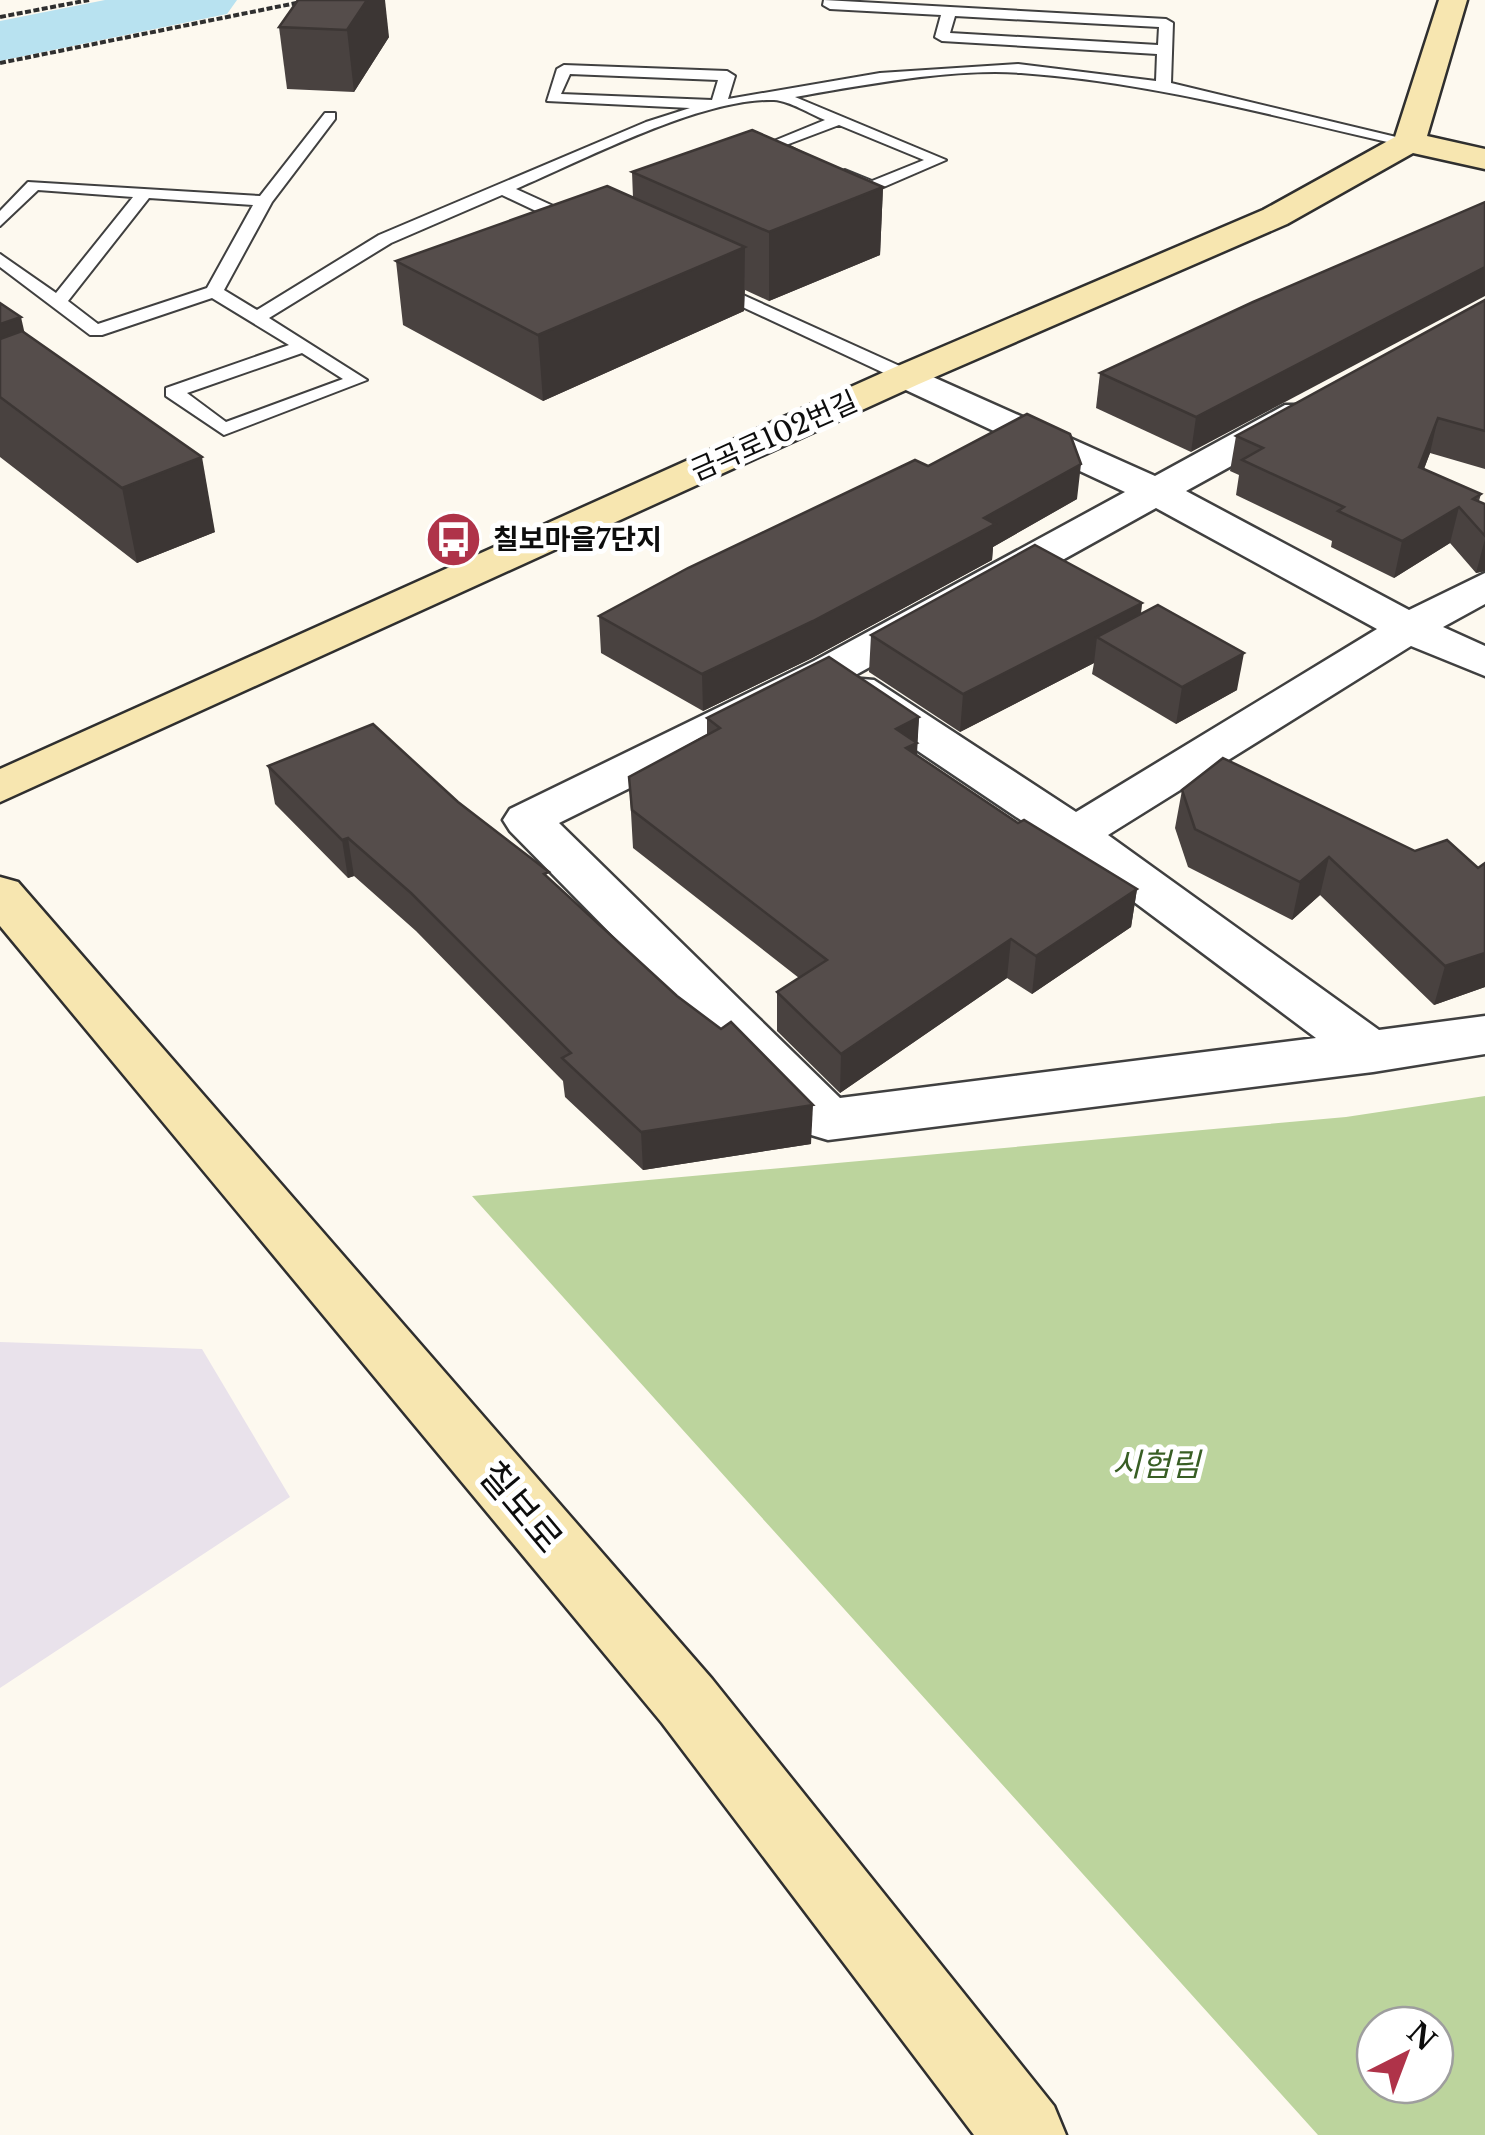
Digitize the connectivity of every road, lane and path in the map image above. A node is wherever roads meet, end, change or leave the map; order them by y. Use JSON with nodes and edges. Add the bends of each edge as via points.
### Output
{"nodes":[{"id":1,"x":89,"y":0,"type":"edge"},
{"id":2,"x":310,"y":0,"type":"edge"},
{"id":3,"x":831,"y":0,"type":"edge"},
{"id":4,"x":1453,"y":0,"type":"edge"},
{"id":5,"x":895,"y":4,"type":"edge"},
{"id":6,"x":949,"y":11,"type":"junction"},
{"id":7,"x":0,"y":17,"type":"edge"},
{"id":8,"x":1165,"y":50,"type":"junction"},
{"id":9,"x":0,"y":62,"type":"edge"},
{"id":10,"x":1163,"y":86,"type":"junction"},
{"id":11,"x":778,"y":95,"type":"junction"},
{"id":12,"x":718,"y":105,"type":"junction"},
{"id":13,"x":330,"y":116,"type":"dead end"},
{"id":14,"x":838,"y":120,"type":"junction"},
{"id":15,"x":1409,"y":142,"type":"junction"},
{"id":16,"x":1485,"y":160,"type":"edge"},
{"id":17,"x":502,"y":189,"type":"junction"},
{"id":18,"x":144,"y":192,"type":"junction"},
{"id":19,"x":264,"y":201,"type":"junction"},
{"id":20,"x":0,"y":222,"type":"edge"},
{"id":21,"x":590,"y":230,"type":"edge"},
{"id":22,"x":0,"y":259,"type":"edge"},
{"id":23,"x":696,"y":278,"type":"edge"},
{"id":24,"x":214,"y":292,"type":"junction"},
{"id":25,"x":58,"y":302,"type":"junction"},
{"id":26,"x":260,"y":316,"type":"junction"},
{"id":27,"x":305,"y":346,"type":"junction"},
{"id":28,"x":906,"y":376,"type":"junction"},
{"id":29,"x":1330,"y":396,"type":"edge"},
{"id":30,"x":1156,"y":492,"type":"junction"},
{"id":31,"x":1485,"y":586,"type":"edge"},
{"id":32,"x":1409,"y":628,"type":"junction"},
{"id":33,"x":1485,"y":663,"type":"edge"},
{"id":34,"x":830,"y":672,"type":"junction"},
{"id":35,"x":0,"y":787,"type":"edge"},
{"id":36,"x":1075,"y":834,"type":"junction"},
{"id":37,"x":0,"y":893,"type":"edge"},
{"id":38,"x":1485,"y":1036,"type":"edge"},
{"id":39,"x":1373,"y":1053,"type":"junction"},
{"id":40,"x":1026,"y":2135,"type":"edge"}],
"edges":[{"from":1,"to":7,"type":"path"},
{"from":2,"to":9,"type":"path"},
{"from":3,"to":5,"type":"lane","via":[[830,5]]},
{"from":4,"to":15,"type":"street"},
{"from":5,"to":6,"type":"lane"},
{"from":6,"to":8,"type":"lane","via":[[1166,23]]},
{"from":6,"to":8,"type":"lane","via":[[942,37]]},
{"from":8,"to":10,"type":"lane"},
{"from":10,"to":11,"type":"lane","via":[[1018,68],[880,78]]},
{"from":10,"to":15,"type":"lane"},
{"from":11,"to":12,"type":"lane"},
{"from":11,"to":14,"type":"lane"},
{"from":12,"to":12,"type":"lane","via":[[570,99],[552,98],[564,69],[728,76]]},
{"from":12,"to":17,"type":"lane","via":[[652,125]]},
{"from":13,"to":19,"type":"lane"},
{"from":14,"to":14,"type":"lane","via":[[855,126],[938,160],[872,187],[772,144]]},
{"from":15,"to":16,"type":"street"},
{"from":15,"to":28,"type":"street","name":"금곡로102번길","via":[[1275,216]]},
{"from":17,"to":21,"type":"lane"},
{"from":17,"to":26,"type":"lane","via":[[385,239]]},
{"from":18,"to":19,"type":"lane"},
{"from":18,"to":20,"type":"lane","via":[[34,185]]},
{"from":18,"to":25,"type":"lane"},
{"from":19,"to":24,"type":"lane"},
{"from":22,"to":25,"type":"lane"},
{"from":23,"to":28,"type":"lane"},
{"from":24,"to":25,"type":"lane","via":[[96,331]]},
{"from":24,"to":26,"type":"lane"},
{"from":26,"to":27,"type":"lane"},
{"from":27,"to":27,"type":"lane","via":[[358,380],[224,429],[173,392]]},
{"from":28,"to":30,"type":"street"},
{"from":28,"to":35,"type":"street","name":"금곡로102번길"},
{"from":29,"to":30,"type":"street"},
{"from":30,"to":32,"type":"street"},
{"from":30,"to":34,"type":"street"},
{"from":31,"to":32,"type":"street"},
{"from":32,"to":33,"type":"street"},
{"from":32,"to":36,"type":"street"},
{"from":34,"to":36,"type":"street"},
{"from":34,"to":39,"type":"street","via":[[528,820],[828,1120]]},
{"from":36,"to":39,"type":"street"},
{"from":37,"to":40,"type":"street","name":"칠보로","via":[[686,1701]]},
{"from":38,"to":39,"type":"street"}]}
